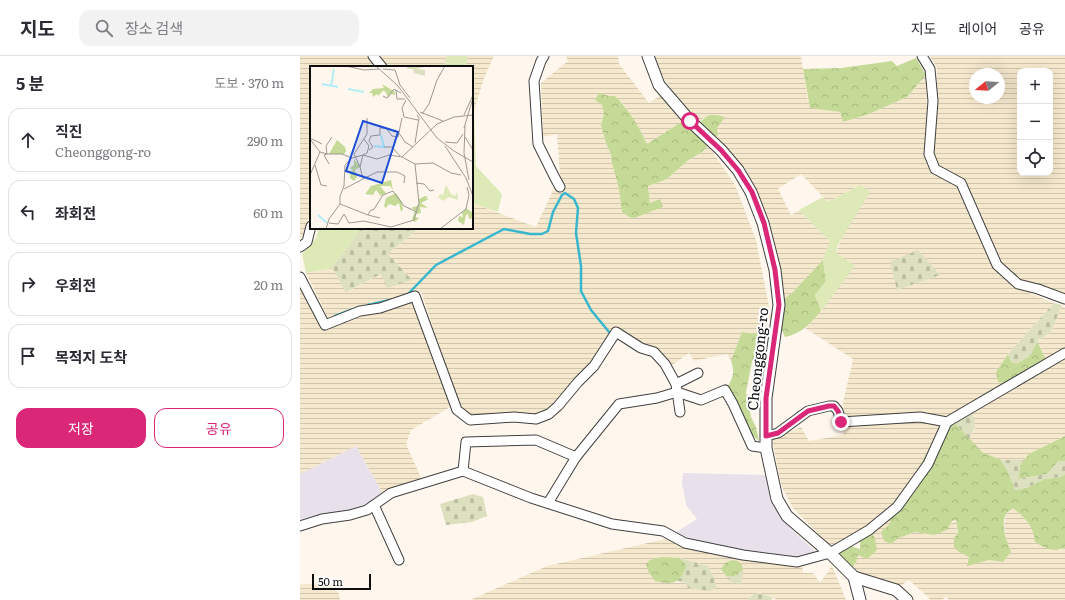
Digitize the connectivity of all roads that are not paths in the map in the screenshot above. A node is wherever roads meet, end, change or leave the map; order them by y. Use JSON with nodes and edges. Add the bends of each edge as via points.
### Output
{"nodes":[{"id":1,"x":373,"y":56,"type":"edge"},
{"id":2,"x":544,"y":56,"type":"edge"},
{"id":3,"x":648,"y":56,"type":"edge"},
{"id":4,"x":922,"y":56,"type":"edge"},
{"id":5,"x":381,"y":66,"type":"edge"},
{"id":6,"x":560,"y":187,"type":"dead end"},
{"id":7,"x":310,"y":229,"type":"edge"},
{"id":8,"x":300,"y":248,"type":"edge"},
{"id":9,"x":300,"y":277,"type":"edge"},
{"id":10,"x":1065,"y":299,"type":"edge"},
{"id":11,"x":1065,"y":353,"type":"edge"},
{"id":12,"x":698,"y":373,"type":"dead end"},
{"id":13,"x":676,"y":388,"type":"junction"},
{"id":14,"x":680,"y":412,"type":"dead end"},
{"id":15,"x":947,"y":422,"type":"junction"},
{"id":16,"x":766,"y":436,"type":"junction"},
{"id":17,"x":766,"y":448,"type":"junction"},
{"id":18,"x":576,"y":457,"type":"junction"},
{"id":19,"x":463,"y":471,"type":"junction"},
{"id":20,"x":548,"y":503,"type":"junction"},
{"id":21,"x":374,"y":505,"type":"junction"},
{"id":22,"x":300,"y":526,"type":"edge"},
{"id":23,"x":830,"y":553,"type":"junction"},
{"id":24,"x":399,"y":560,"type":"dead end"},
{"id":25,"x":854,"y":577,"type":"junction"},
{"id":26,"x":860,"y":600,"type":"edge"},
{"id":27,"x":907,"y":600,"type":"edge"}],
"edges":[{"from":1,"to":5,"type":"street"},
{"from":2,"to":6,"type":"street","via":[[534,81],[538,144]]},
{"from":3,"to":16,"type":"street","name":"Cheonggong-ro","via":[[660,85],[690,121],[738,170],[752,192],[764,223],[775,270],[779,305],[766,398]]},
{"from":4,"to":10,"type":"street","via":[[930,69],[933,101],[929,154],[936,169],[961,182],[997,265],[1018,284]]},
{"from":7,"to":8,"type":"street","via":[[307,242]]},
{"from":9,"to":13,"type":"street","via":[[325,325],[360,311],[380,308],[415,296],[457,410],[470,420],[514,417],[536,419],[549,414],[594,366],[616,332],[642,348],[654,352],[665,364]]},
{"from":11,"to":15,"type":"street"},
{"from":12,"to":13,"type":"street"},
{"from":13,"to":14,"type":"street"},
{"from":13,"to":17,"type":"street","via":[[701,400],[725,390],[752,446]]},
{"from":13,"to":18,"type":"street","via":[[657,398],[619,404]]},
{"from":15,"to":16,"type":"street","via":[[920,417],[841,422],[838,411],[834,406],[829,406],[808,411],[778,433]]},
{"from":15,"to":23,"type":"street","via":[[928,464],[897,507],[869,530]]},
{"from":16,"to":17,"type":"street","name":"Cheonggong-ro"},
{"from":17,"to":23,"type":"street","name":"Cheonggong-ro","via":[[777,499],[788,516]]},
{"from":18,"to":19,"type":"street","via":[[536,440],[466,442]]},
{"from":18,"to":20,"type":"street"},
{"from":19,"to":20,"type":"street"},
{"from":19,"to":21,"type":"street","via":[[391,493]]},
{"from":20,"to":23,"type":"street","via":[[612,524],[663,531],[685,543],[743,555],[797,562]]},
{"from":21,"to":22,"type":"street","via":[[350,516],[322,519]]},
{"from":21,"to":24,"type":"street"},
{"from":23,"to":25,"type":"street","name":"Cheonggong-ro"},
{"from":25,"to":26,"type":"street"},
{"from":25,"to":27,"type":"street","via":[[896,590]]}]}
